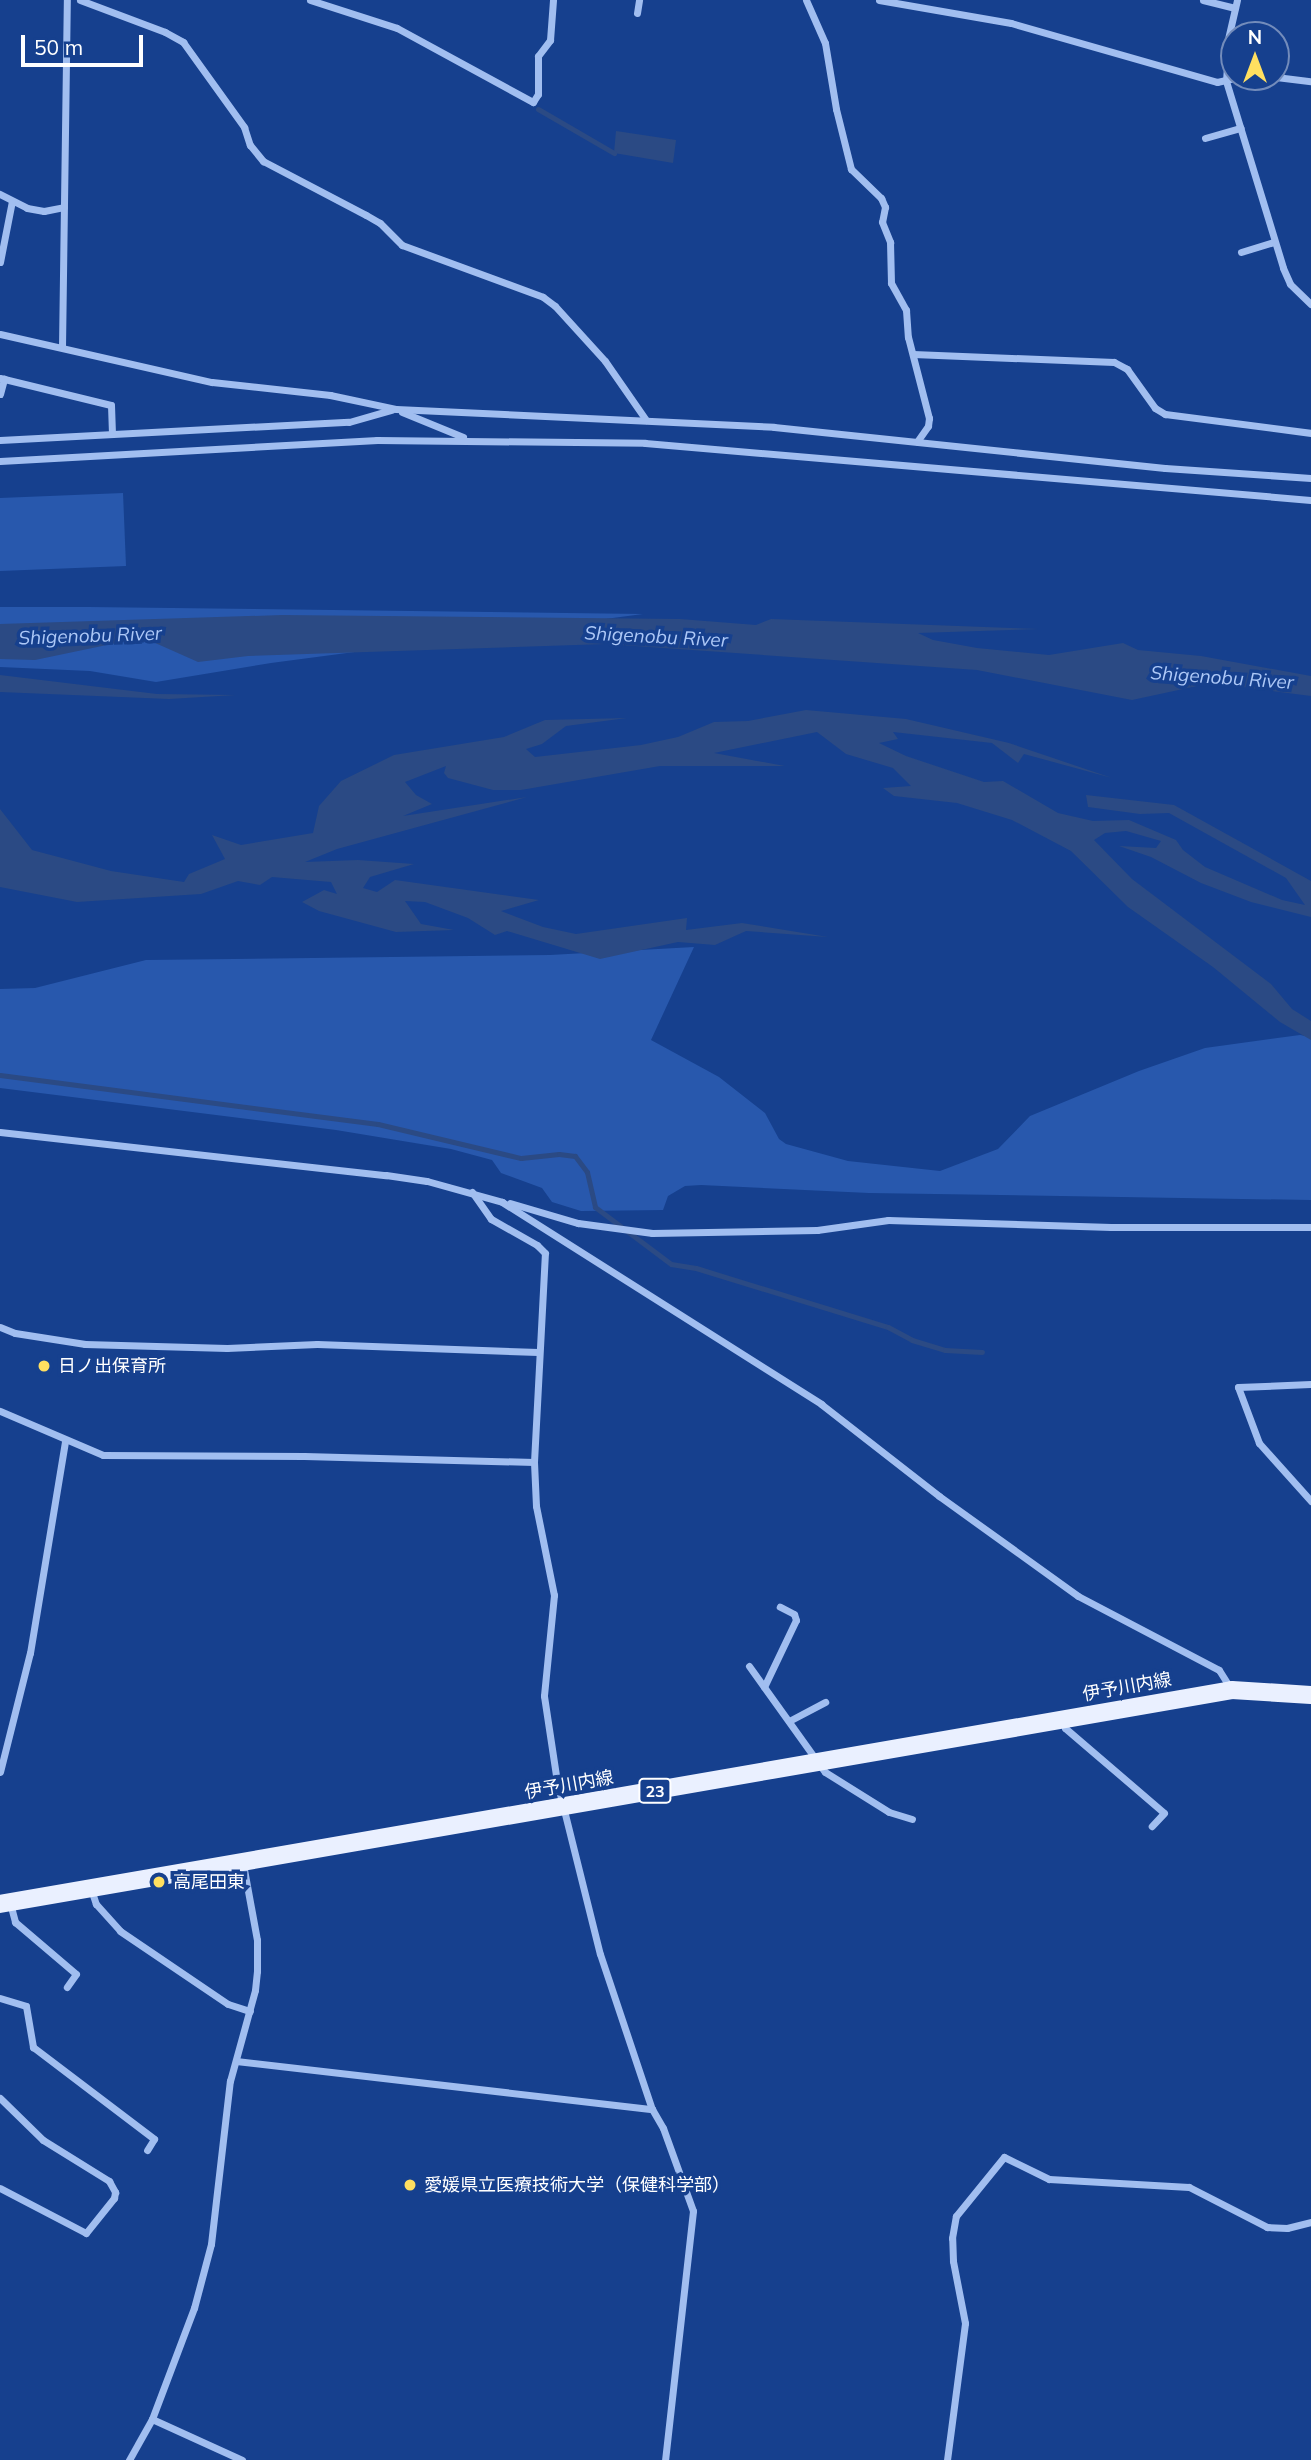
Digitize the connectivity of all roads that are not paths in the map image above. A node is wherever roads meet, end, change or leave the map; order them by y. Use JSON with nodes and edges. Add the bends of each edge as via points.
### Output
{"nodes":[{"id":1,"x":67,"y":0,"type":"edge"},
{"id":2,"x":80,"y":0,"type":"edge"},
{"id":3,"x":310,"y":0,"type":"edge"},
{"id":4,"x":553,"y":0,"type":"edge"},
{"id":5,"x":639,"y":0,"type":"edge"},
{"id":6,"x":806,"y":0,"type":"edge"},
{"id":7,"x":879,"y":0,"type":"edge"},
{"id":8,"x":1203,"y":0,"type":"edge"},
{"id":9,"x":1236,"y":4,"type":"edge"},
{"id":10,"x":636,"y":13,"type":"dead end"},
{"id":11,"x":1290,"y":79,"type":"edge"},
{"id":12,"x":1311,"y":81,"type":"edge"},
{"id":13,"x":1220,"y":82,"type":"edge"},
{"id":14,"x":1229,"y":91,"type":"edge"},
{"id":15,"x":1241,"y":128,"type":"junction"},
{"id":16,"x":1205,"y":138,"type":"dead end"},
{"id":17,"x":0,"y":194,"type":"edge"},
{"id":18,"x":12,"y":201,"type":"junction"},
{"id":19,"x":64,"y":207,"type":"junction"},
{"id":20,"x":1274,"y":242,"type":"junction"},
{"id":21,"x":1241,"y":253,"type":"dead end"},
{"id":22,"x":0,"y":262,"type":"edge"},
{"id":23,"x":1311,"y":304,"type":"edge"},
{"id":24,"x":0,"y":334,"type":"edge"},
{"id":25,"x":62,"y":347,"type":"junction"},
{"id":26,"x":913,"y":354,"type":"junction"},
{"id":27,"x":2,"y":379,"type":"edge"},
{"id":28,"x":0,"y":394,"type":"edge"},
{"id":29,"x":396,"y":409,"type":"junction"},
{"id":30,"x":646,"y":419,"type":"junction"},
{"id":31,"x":1311,"y":433,"type":"edge"},
{"id":32,"x":112,"y":434,"type":"junction"},
{"id":33,"x":467,"y":438,"type":"junction"},
{"id":34,"x":0,"y":440,"type":"edge"},
{"id":35,"x":917,"y":442,"type":"junction"},
{"id":36,"x":0,"y":461,"type":"edge"},
{"id":37,"x":1311,"y":478,"type":"edge"},
{"id":38,"x":1311,"y":500,"type":"edge"},
{"id":39,"x":0,"y":1132,"type":"edge"},
{"id":40,"x":471,"y":1192,"type":"junction"},
{"id":41,"x":502,"y":1202,"type":"junction"},
{"id":42,"x":1311,"y":1227,"type":"edge"},
{"id":43,"x":0,"y":1327,"type":"edge"},
{"id":44,"x":538,"y":1352,"type":"junction"},
{"id":45,"x":1311,"y":1384,"type":"edge"},
{"id":46,"x":0,"y":1410,"type":"edge"},
{"id":47,"x":65,"y":1441,"type":"junction"},
{"id":48,"x":534,"y":1462,"type":"junction"},
{"id":49,"x":1311,"y":1500,"type":"edge"},
{"id":50,"x":780,"y":1607,"type":"dead end"},
{"id":51,"x":749,"y":1666,"type":"dead end"},
{"id":52,"x":764,"y":1687,"type":"junction"},
{"id":53,"x":1232,"y":1690,"type":"junction"},
{"id":54,"x":1311,"y":1695,"type":"edge"},
{"id":55,"x":825,"y":1702,"type":"dead end"},
{"id":56,"x":1064,"y":1719,"type":"junction"},
{"id":57,"x":789,"y":1721,"type":"junction"},
{"id":58,"x":818,"y":1764,"type":"junction"},
{"id":59,"x":0,"y":1772,"type":"edge"},
{"id":60,"x":563,"y":1807,"type":"junction"},
{"id":61,"x":912,"y":1819,"type":"dead end"},
{"id":62,"x":1152,"y":1826,"type":"dead end"},
{"id":63,"x":243,"y":1863,"type":"junction"},
{"id":64,"x":91,"y":1889,"type":"junction"},
{"id":65,"x":5,"y":1904,"type":"edge"},
{"id":66,"x":66,"y":1987,"type":"dead end"},
{"id":67,"x":0,"y":1998,"type":"edge"},
{"id":68,"x":250,"y":2011,"type":"junction"},
{"id":69,"x":236,"y":2061,"type":"junction"},
{"id":70,"x":0,"y":2098,"type":"edge"},
{"id":71,"x":652,"y":2109,"type":"junction"},
{"id":72,"x":147,"y":2150,"type":"dead end"},
{"id":73,"x":0,"y":2188,"type":"edge"},
{"id":74,"x":1311,"y":2222,"type":"edge"},
{"id":75,"x":152,"y":2419,"type":"junction"},
{"id":76,"x":129,"y":2460,"type":"edge"},
{"id":77,"x":242,"y":2460,"type":"edge"},
{"id":78,"x":665,"y":2460,"type":"edge"},
{"id":79,"x":947,"y":2460,"type":"edge"}],
"edges":[{"from":1,"to":19,"type":"street"},
{"from":2,"to":30,"type":"street","via":[[183,42],[263,161],[380,223],[402,245],[543,297],[605,361]]},
{"from":3,"to":4,"type":"street","via":[[397,28],[533,102],[538,94],[538,56],[550,40]]},
{"from":5,"to":10,"type":"street"},
{"from":6,"to":26,"type":"street","via":[[825,43],[851,169],[886,207],[882,222],[890,242],[891,283],[906,310]]},
{"from":7,"to":13,"type":"street","via":[[1011,23]]},
{"from":8,"to":9,"type":"street"},
{"from":11,"to":12,"type":"street"},
{"from":14,"to":15,"type":"street"},
{"from":15,"to":16,"type":"street"},
{"from":15,"to":20,"type":"street"},
{"from":17,"to":18,"type":"street"},
{"from":18,"to":19,"type":"street","via":[[44,211]]},
{"from":18,"to":22,"type":"street"},
{"from":19,"to":25,"type":"street"},
{"from":20,"to":21,"type":"street"},
{"from":20,"to":23,"type":"street","via":[[1290,284]]},
{"from":24,"to":25,"type":"street"},
{"from":25,"to":29,"type":"street","via":[[212,382],[330,395]]},
{"from":26,"to":31,"type":"street","via":[[1114,362],[1126,369],[1155,408],[1165,414]]},
{"from":26,"to":35,"type":"street","via":[[929,418]]},
{"from":27,"to":28,"type":"street"},
{"from":27,"to":32,"type":"street","via":[[111,405]]},
{"from":29,"to":30,"type":"street"},
{"from":29,"to":32,"type":"street","via":[[349,422]]},
{"from":29,"to":33,"type":"street"},
{"from":30,"to":35,"type":"street"},
{"from":32,"to":34,"type":"street"},
{"from":33,"to":36,"type":"street"},
{"from":33,"to":38,"type":"street","via":[[714,447]]},
{"from":35,"to":37,"type":"street"},
{"from":39,"to":40,"type":"street","via":[[386,1175]]},
{"from":40,"to":41,"type":"street"},
{"from":40,"to":44,"type":"street","via":[[491,1219],[545,1253]]},
{"from":41,"to":42,"type":"street","via":[[578,1223],[652,1233],[817,1230],[888,1220]]},
{"from":41,"to":53,"type":"street","via":[[821,1404],[1078,1596],[1219,1670]]},
{"from":43,"to":44,"type":"street","via":[[85,1344],[227,1348],[317,1344]]},
{"from":44,"to":48,"type":"street"},
{"from":45,"to":49,"type":"street","via":[[1238,1387],[1259,1443]]},
{"from":46,"to":47,"type":"street"},
{"from":47,"to":48,"type":"street","via":[[103,1455]]},
{"from":47,"to":59,"type":"street","via":[[30,1653]]},
{"from":48,"to":60,"type":"street","via":[[537,1506],[554,1595],[544,1696]]},
{"from":50,"to":52,"type":"street","via":[[796,1620]]},
{"from":51,"to":52,"type":"street"},
{"from":52,"to":57,"type":"street"},
{"from":53,"to":54,"type":"main road","name":"伊予川内線","number":"23"},
{"from":53,"to":56,"type":"main road","name":"伊予川内線","number":"23"},
{"from":55,"to":57,"type":"street"},
{"from":56,"to":58,"type":"main road","name":"伊予川内線","number":"23"},
{"from":56,"to":62,"type":"street","via":[[1065,1728],[1164,1813]]},
{"from":57,"to":58,"type":"street"},
{"from":58,"to":60,"type":"main road","name":"伊予川内線","number":"23"},
{"from":58,"to":61,"type":"street","via":[[889,1812]]},
{"from":60,"to":63,"type":"main road","name":"伊予川内線","number":"23"},
{"from":60,"to":71,"type":"street","via":[[600,1954]]},
{"from":63,"to":64,"type":"main road","name":"伊予川内線","number":"23"},
{"from":63,"to":68,"type":"street","via":[[257,1940],[256,1990]]},
{"from":64,"to":65,"type":"main road","name":"伊予川内線","number":"23"},
{"from":64,"to":68,"type":"street","via":[[96,1904],[120,1931],[228,2004]]},
{"from":65,"to":66,"type":"street","via":[[15,1922],[76,1974]]},
{"from":67,"to":72,"type":"street","via":[[26,2006],[33,2047],[155,2139]]},
{"from":68,"to":69,"type":"street"},
{"from":69,"to":71,"type":"street"},
{"from":69,"to":75,"type":"street","via":[[211,2244],[194,2308]]},
{"from":70,"to":73,"type":"street","via":[[43,2140],[109,2181],[115,2192],[86,2233]]},
{"from":71,"to":78,"type":"street","via":[[693,2211]]},
{"from":74,"to":79,"type":"street","via":[[1267,2227],[1189,2187],[1049,2179],[1004,2157],[956,2216],[951,2238],[965,2323]]},
{"from":75,"to":76,"type":"street"},
{"from":75,"to":77,"type":"street"}]}
